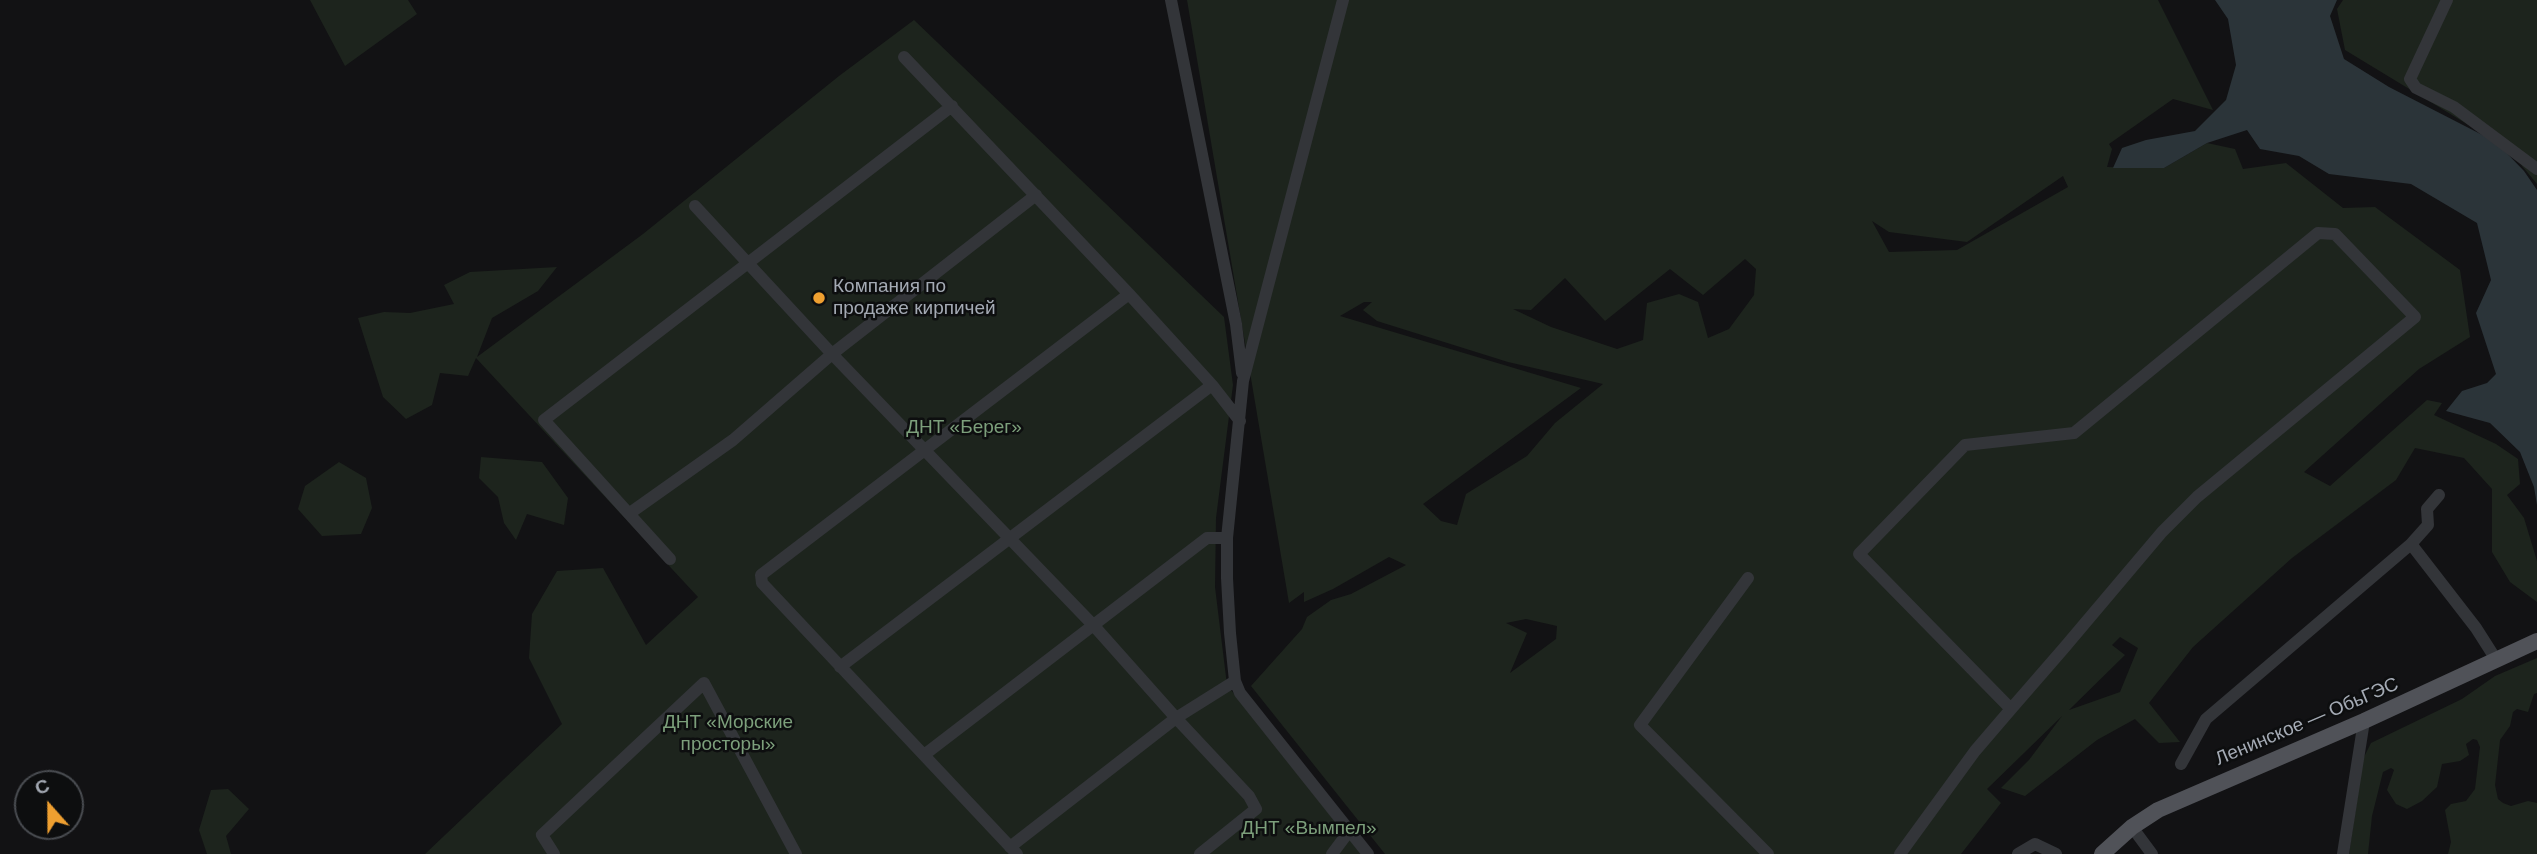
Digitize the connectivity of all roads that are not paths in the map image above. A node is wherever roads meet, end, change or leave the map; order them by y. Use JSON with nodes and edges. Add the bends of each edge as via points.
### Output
{"nodes":[{"id":1,"x":1171,"y":0,"type":"edge"},
{"id":2,"x":1343,"y":0,"type":"edge"},
{"id":3,"x":2446,"y":0,"type":"edge"},
{"id":4,"x":904,"y":57,"type":"dead end"},
{"id":5,"x":952,"y":106,"type":"junction"},
{"id":6,"x":2537,"y":169,"type":"edge"},
{"id":7,"x":1036,"y":195,"type":"junction"},
{"id":8,"x":695,"y":206,"type":"dead end"},
{"id":9,"x":750,"y":262,"type":"junction"},
{"id":10,"x":1129,"y":294,"type":"junction"},
{"id":11,"x":832,"y":354,"type":"junction"},
{"id":12,"x":1243,"y":381,"type":"junction"},
{"id":13,"x":1212,"y":385,"type":"junction"},
{"id":14,"x":1240,"y":421,"type":"junction"},
{"id":15,"x":926,"y":448,"type":"junction"},
{"id":16,"x":2439,"y":495,"type":"dead end"},
{"id":17,"x":630,"y":513,"type":"junction"},
{"id":18,"x":1227,"y":538,"type":"junction"},
{"id":19,"x":1009,"y":539,"type":"junction"},
{"id":20,"x":2411,"y":544,"type":"junction"},
{"id":21,"x":670,"y":559,"type":"dead end"},
{"id":22,"x":1748,"y":578,"type":"dead end"},
{"id":23,"x":1095,"y":627,"type":"junction"},
{"id":24,"x":2537,"y":641,"type":"edge"},
{"id":25,"x":2497,"y":661,"type":"junction"},
{"id":26,"x":840,"y":667,"type":"junction"},
{"id":27,"x":1235,"y":681,"type":"junction"},
{"id":28,"x":2011,"y":709,"type":"junction"},
{"id":29,"x":1176,"y":718,"type":"junction"},
{"id":30,"x":2364,"y":721,"type":"junction"},
{"id":31,"x":924,"y":755,"type":"junction"},
{"id":32,"x":2181,"y":764,"type":"dead end"},
{"id":33,"x":2132,"y":827,"type":"junction"},
{"id":34,"x":1350,"y":830,"type":"junction"},
{"id":35,"x":1013,"y":850,"type":"edge"},
{"id":36,"x":554,"y":854,"type":"edge"},
{"id":37,"x":796,"y":854,"type":"edge"},
{"id":38,"x":1200,"y":854,"type":"edge"},
{"id":39,"x":1332,"y":854,"type":"edge"},
{"id":40,"x":1368,"y":854,"type":"edge"},
{"id":41,"x":1768,"y":854,"type":"edge"},
{"id":42,"x":1900,"y":854,"type":"edge"},
{"id":43,"x":2018,"y":854,"type":"edge"},
{"id":44,"x":2056,"y":854,"type":"edge"},
{"id":45,"x":2102,"y":854,"type":"edge"},
{"id":46,"x":2151,"y":854,"type":"edge"},
{"id":47,"x":2343,"y":854,"type":"edge"}],
"edges":[{"from":1,"to":12,"type":"street","via":[[1236,324]]},
{"from":2,"to":12,"type":"street"},
{"from":3,"to":6,"type":"street","via":[[2410,79],[2416,88],[2454,107]]},
{"from":4,"to":5,"type":"street"},
{"from":5,"to":7,"type":"street"},
{"from":5,"to":9,"type":"street"},
{"from":7,"to":10,"type":"street"},
{"from":7,"to":11,"type":"street"},
{"from":8,"to":9,"type":"street"},
{"from":9,"to":11,"type":"street"},
{"from":9,"to":17,"type":"street","via":[[544,420]]},
{"from":10,"to":13,"type":"street"},
{"from":10,"to":15,"type":"street"},
{"from":11,"to":15,"type":"street"},
{"from":11,"to":17,"type":"street","via":[[733,440]]},
{"from":12,"to":14,"type":"street"},
{"from":13,"to":14,"type":"street"},
{"from":13,"to":19,"type":"street"},
{"from":14,"to":18,"type":"street"},
{"from":15,"to":19,"type":"street"},
{"from":15,"to":26,"type":"street","via":[[761,575],[762,583]]},
{"from":16,"to":20,"type":"street","via":[[2427,509],[2428,525]]},
{"from":17,"to":21,"type":"street"},
{"from":18,"to":23,"type":"street","via":[[1207,538]]},
{"from":18,"to":27,"type":"street"},
{"from":19,"to":23,"type":"street"},
{"from":19,"to":26,"type":"street"},
{"from":20,"to":25,"type":"street"},
{"from":20,"to":32,"type":"street","via":[[2206,719]]},
{"from":22,"to":41,"type":"street","via":[[1640,725]]},
{"from":23,"to":29,"type":"street"},
{"from":23,"to":31,"type":"street"},
{"from":24,"to":25,"type":"main road","name":"Ленинское — ОбьГЭС"},
{"from":25,"to":30,"type":"main road","name":"Ленинское — ОбьГЭС"},
{"from":26,"to":31,"type":"street"},
{"from":27,"to":29,"type":"street"},
{"from":27,"to":34,"type":"street"},
{"from":28,"to":28,"type":"street","via":[[2197,497],[2415,317],[2335,234],[2318,233],[2074,433],[1965,445],[1859,554]]},
{"from":28,"to":42,"type":"street"},
{"from":29,"to":35,"type":"street"},
{"from":29,"to":38,"type":"street","via":[[1256,808]]},
{"from":30,"to":33,"type":"main road","name":"Ленинское — ОбьГЭС","via":[[2184,797]]},
{"from":30,"to":47,"type":"street"},
{"from":31,"to":35,"type":"street"},
{"from":33,"to":45,"type":"main road","name":"Ленинское — ОбьГЭС"},
{"from":33,"to":46,"type":"street"},
{"from":34,"to":39,"type":"street"},
{"from":34,"to":40,"type":"street"},
{"from":36,"to":37,"type":"street","via":[[542,835],[704,683]]},
{"from":43,"to":44,"type":"street","via":[[2035,844]]}]}
